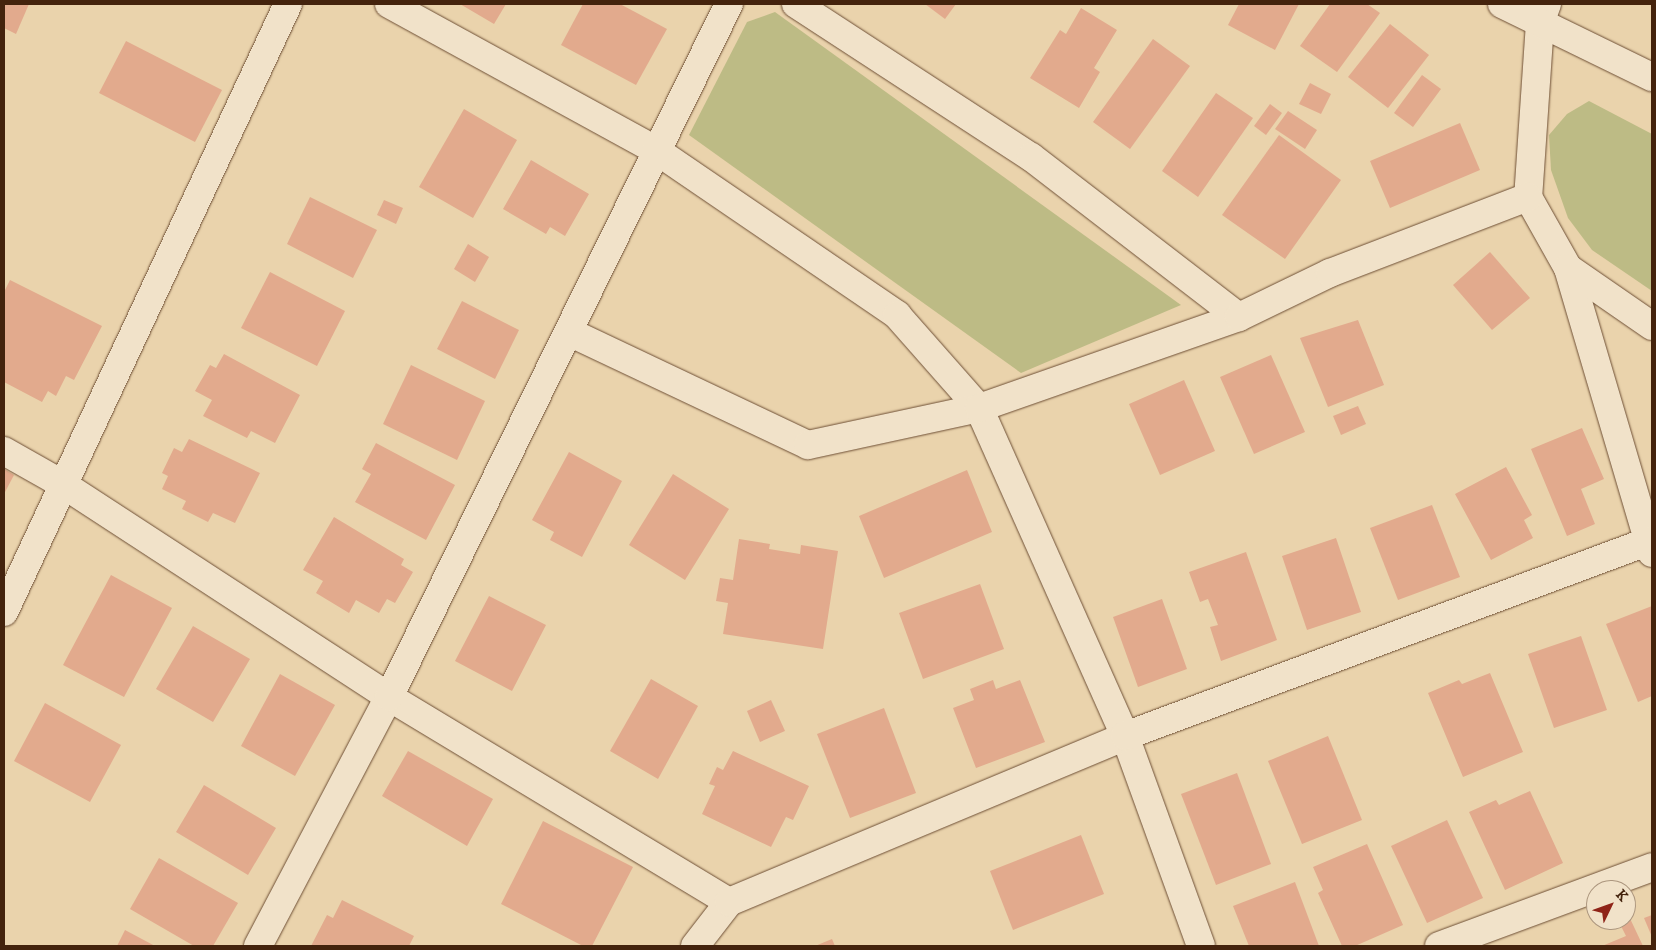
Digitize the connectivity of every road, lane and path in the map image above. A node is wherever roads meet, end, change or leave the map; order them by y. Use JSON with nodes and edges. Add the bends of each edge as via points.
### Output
{"nodes":[{"id":1,"x":288,"y":4,"type":"edge"},
{"id":2,"x":389,"y":4,"type":"edge"},
{"id":3,"x":729,"y":4,"type":"edge"},
{"id":4,"x":796,"y":4,"type":"edge"},
{"id":5,"x":1502,"y":4,"type":"edge"},
{"id":6,"x":1543,"y":14,"type":"edge"},
{"id":7,"x":1652,"y":77,"type":"edge"},
{"id":8,"x":657,"y":151,"type":"junction"},
{"id":9,"x":1528,"y":196,"type":"junction"},
{"id":10,"x":1568,"y":268,"type":"junction"},
{"id":11,"x":1239,"y":317,"type":"junction"},
{"id":12,"x":1652,"y":326,"type":"edge"},
{"id":13,"x":569,"y":332,"type":"junction"},
{"id":14,"x":979,"y":408,"type":"junction"},
{"id":15,"x":4,"y":451,"type":"edge"},
{"id":16,"x":64,"y":485,"type":"junction"},
{"id":17,"x":1651,"y":545,"type":"edge"},
{"id":18,"x":4,"y":612,"type":"edge"},
{"id":19,"x":389,"y":697,"type":"junction"},
{"id":20,"x":1125,"y":736,"type":"junction"},
{"id":21,"x":1652,"y":867,"type":"edge"},
{"id":22,"x":729,"y":902,"type":"junction"},
{"id":23,"x":258,"y":946,"type":"edge"},
{"id":24,"x":695,"y":946,"type":"edge"},
{"id":25,"x":1201,"y":946,"type":"edge"},
{"id":26,"x":1439,"y":946,"type":"edge"}],
"edges":[{"from":1,"to":16,"type":"street"},
{"from":2,"to":8,"type":"street"},
{"from":3,"to":8,"type":"street"},
{"from":4,"to":11,"type":"street","via":[[1031,157]]},
{"from":5,"to":6,"type":"street"},
{"from":6,"to":7,"type":"street"},
{"from":6,"to":9,"type":"street"},
{"from":8,"to":13,"type":"street"},
{"from":8,"to":14,"type":"street","via":[[897,315]]},
{"from":9,"to":10,"type":"street"},
{"from":9,"to":11,"type":"street","via":[[1330,273]]},
{"from":10,"to":12,"type":"street"},
{"from":10,"to":17,"type":"street"},
{"from":11,"to":14,"type":"street"},
{"from":13,"to":14,"type":"street","via":[[808,445]]},
{"from":13,"to":19,"type":"street"},
{"from":14,"to":20,"type":"street"},
{"from":15,"to":16,"type":"street"},
{"from":16,"to":18,"type":"street"},
{"from":16,"to":19,"type":"street"},
{"from":17,"to":20,"type":"street"},
{"from":19,"to":22,"type":"street"},
{"from":19,"to":23,"type":"street"},
{"from":20,"to":22,"type":"street"},
{"from":20,"to":25,"type":"street"},
{"from":21,"to":26,"type":"street"},
{"from":22,"to":24,"type":"street"}]}
